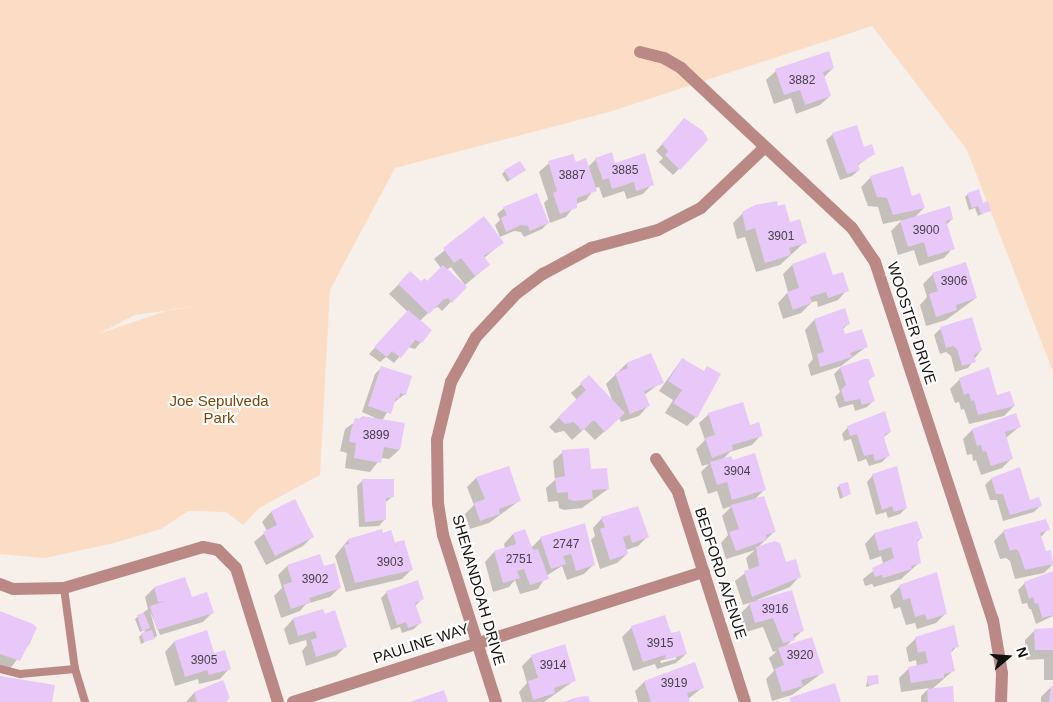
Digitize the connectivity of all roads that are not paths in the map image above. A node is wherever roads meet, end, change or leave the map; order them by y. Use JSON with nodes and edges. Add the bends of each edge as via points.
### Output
{"nodes":[{"id":1,"x":640,"y":52,"type":"dead end"},
{"id":2,"x":765,"y":146,"type":"junction"},
{"id":3,"x":656,"y":459,"type":"dead end"},
{"id":4,"x":704,"y":572,"type":"junction"},
{"id":5,"x":0,"y":584,"type":"edge"},
{"id":6,"x":64,"y":588,"type":"junction"},
{"id":7,"x":477,"y":642,"type":"junction"},
{"id":8,"x":0,"y":669,"type":"edge"},
{"id":9,"x":75,"y":669,"type":"junction"},
{"id":10,"x":85,"y":702,"type":"edge"},
{"id":11,"x":278,"y":702,"type":"edge"},
{"id":12,"x":293,"y":702,"type":"edge"},
{"id":13,"x":496,"y":702,"type":"edge"},
{"id":14,"x":745,"y":702,"type":"edge"},
{"id":15,"x":1001,"y":702,"type":"edge"}],
"edges":[{"from":1,"to":2,"type":"street","name":"WOOSTER DRIVE","via":[[664,58],[681,68]]},
{"from":2,"to":7,"type":"street","name":"SHENANDOAH DRIVE","via":[[701,208],[658,230],[592,248],[543,274],[516,294],[476,337],[451,382],[437,440],[438,504],[443,535]]},
{"from":2,"to":15,"type":"street","name":"WOOSTER DRIVE","via":[[852,228],[874,262],[993,620],[1002,674]]},
{"from":3,"to":4,"type":"street","name":"BEDFORD AVENUE","via":[[678,492]]},
{"from":4,"to":7,"type":"street","name":"PAULINE WAY"},
{"from":4,"to":14,"type":"street","name":"BEDFORD AVENUE"},
{"from":5,"to":6,"type":"street","via":[[13,589]]},
{"from":6,"to":9,"type":"lane"},
{"from":6,"to":11,"type":"street","via":[[203,547],[218,550],[236,568]]},
{"from":7,"to":12,"type":"street","name":"PAULINE WAY"},
{"from":7,"to":13,"type":"street","name":"SHENANDOAH DRIVE"},
{"from":8,"to":9,"type":"lane","via":[[20,674]]},
{"from":9,"to":10,"type":"lane"}]}
